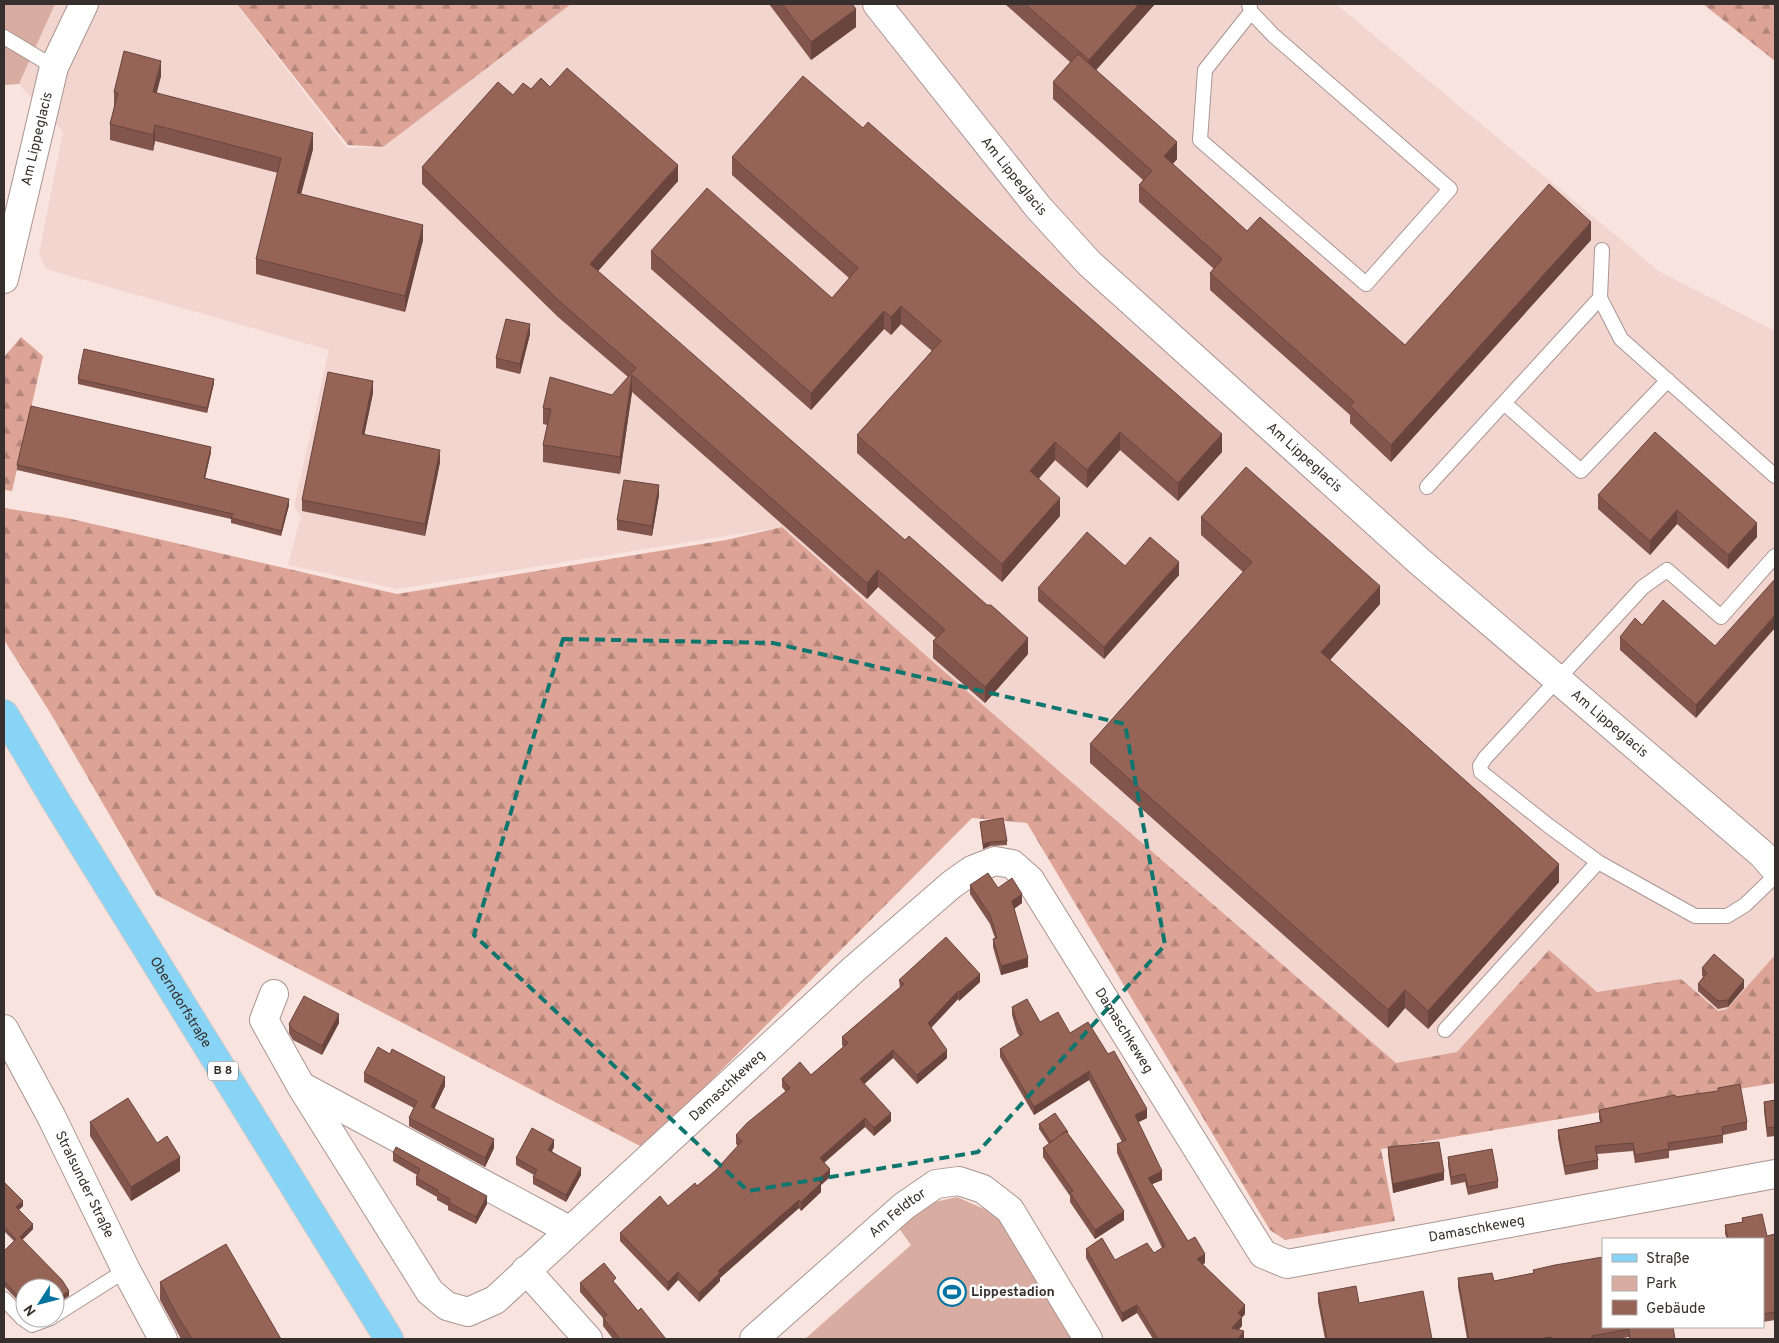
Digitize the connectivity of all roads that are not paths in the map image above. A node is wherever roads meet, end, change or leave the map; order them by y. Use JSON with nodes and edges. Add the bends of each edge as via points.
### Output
{"nodes":[{"id":1,"x":84,"y":4,"type":"edge"},
{"id":2,"x":877,"y":4,"type":"edge"},
{"id":3,"x":1250,"y":8,"type":"edge"},
{"id":4,"x":4,"y":37,"type":"edge"},
{"id":5,"x":54,"y":67,"type":"junction"},
{"id":6,"x":1602,"y":250,"type":"dead end"},
{"id":7,"x":4,"y":279,"type":"edge"},
{"id":8,"x":1600,"y":298,"type":"junction"},
{"id":9,"x":1668,"y":380,"type":"junction"},
{"id":10,"x":1504,"y":403,"type":"junction"},
{"id":11,"x":1775,"y":476,"type":"edge"},
{"id":12,"x":1427,"y":487,"type":"dead end"},
{"id":13,"x":1775,"y":556,"type":"edge"},
{"id":14,"x":1558,"y":680,"type":"junction"},
{"id":15,"x":4,"y":714,"type":"edge"},
{"id":16,"x":1598,"y":862,"type":"junction"},
{"id":17,"x":1775,"y":868,"type":"edge"},
{"id":18,"x":1775,"y":876,"type":"edge"},
{"id":19,"x":274,"y":994,"type":"dead end"},
{"id":20,"x":4,"y":1030,"type":"edge"},
{"id":21,"x":1445,"y":1030,"type":"dead end"},
{"id":22,"x":301,"y":1086,"type":"junction"},
{"id":23,"x":1775,"y":1174,"type":"edge"},
{"id":24,"x":569,"y":1230,"type":"junction"},
{"id":25,"x":126,"y":1270,"type":"junction"},
{"id":26,"x":526,"y":1270,"type":"junction"},
{"id":27,"x":4,"y":1299,"type":"edge"},
{"id":28,"x":65,"y":1309,"type":"edge"},
{"id":29,"x":15,"y":1311,"type":"edge"},
{"id":30,"x":163,"y":1339,"type":"edge"},
{"id":31,"x":389,"y":1339,"type":"edge"},
{"id":32,"x":588,"y":1339,"type":"edge"},
{"id":33,"x":754,"y":1339,"type":"edge"},
{"id":34,"x":1088,"y":1339,"type":"edge"}],
"edges":[{"from":1,"to":5,"type":"street","name":"Am Lippeglacis"},
{"from":2,"to":14,"type":"street","name":"Am Lippeglacis","via":[[1038,207],[1089,263],[1419,561]]},
{"from":3,"to":3,"type":"lane","via":[[1205,70],[1200,140],[1366,284],[1450,189],[1273,35]]},
{"from":4,"to":5,"type":"lane"},
{"from":5,"to":7,"type":"street","name":"Am Lippeglacis"},
{"from":6,"to":8,"type":"lane"},
{"from":8,"to":9,"type":"lane","via":[[1621,339]]},
{"from":8,"to":10,"type":"lane"},
{"from":9,"to":10,"type":"lane","via":[[1581,471]]},
{"from":9,"to":11,"type":"lane"},
{"from":10,"to":12,"type":"lane"},
{"from":13,"to":14,"type":"lane","via":[[1721,618],[1666,570],[1644,586]]},
{"from":14,"to":16,"type":"lane","via":[[1485,758],[1480,766],[1481,772]]},
{"from":14,"to":17,"type":"street","name":"Am Lippeglacis"},
{"from":15,"to":31,"type":"main road","name":"Oberndorfstraße","number":"B 8"},
{"from":16,"to":18,"type":"lane","via":[[1695,916],[1727,916],[1745,905]]},
{"from":16,"to":21,"type":"lane"},
{"from":19,"to":22,"type":"street","name":"Damaschkeweg","via":[[264,1020]]},
{"from":20,"to":25,"type":"street","name":"Stralsunder Straße","via":[[51,1116]]},
{"from":22,"to":24,"type":"street"},
{"from":22,"to":26,"type":"street","name":"Damaschkeweg","via":[[430,1292],[447,1306],[468,1312],[495,1300]]},
{"from":23,"to":24,"type":"street","name":"Damaschkeweg","via":[[1287,1264],[1264,1254],[1030,880],[1012,864],[995,861],[972,870],[909,921]]},
{"from":24,"to":26,"type":"street","name":"Damaschkeweg"},
{"from":25,"to":28,"type":"lane"},
{"from":25,"to":30,"type":"street","name":"Stralsunder Straße"},
{"from":26,"to":32,"type":"street"},
{"from":27,"to":29,"type":"lane"},
{"from":33,"to":34,"type":"street","name":"Am Feldtor","via":[[904,1206],[936,1184],[959,1181],[983,1189],[1010,1210]]}]}
